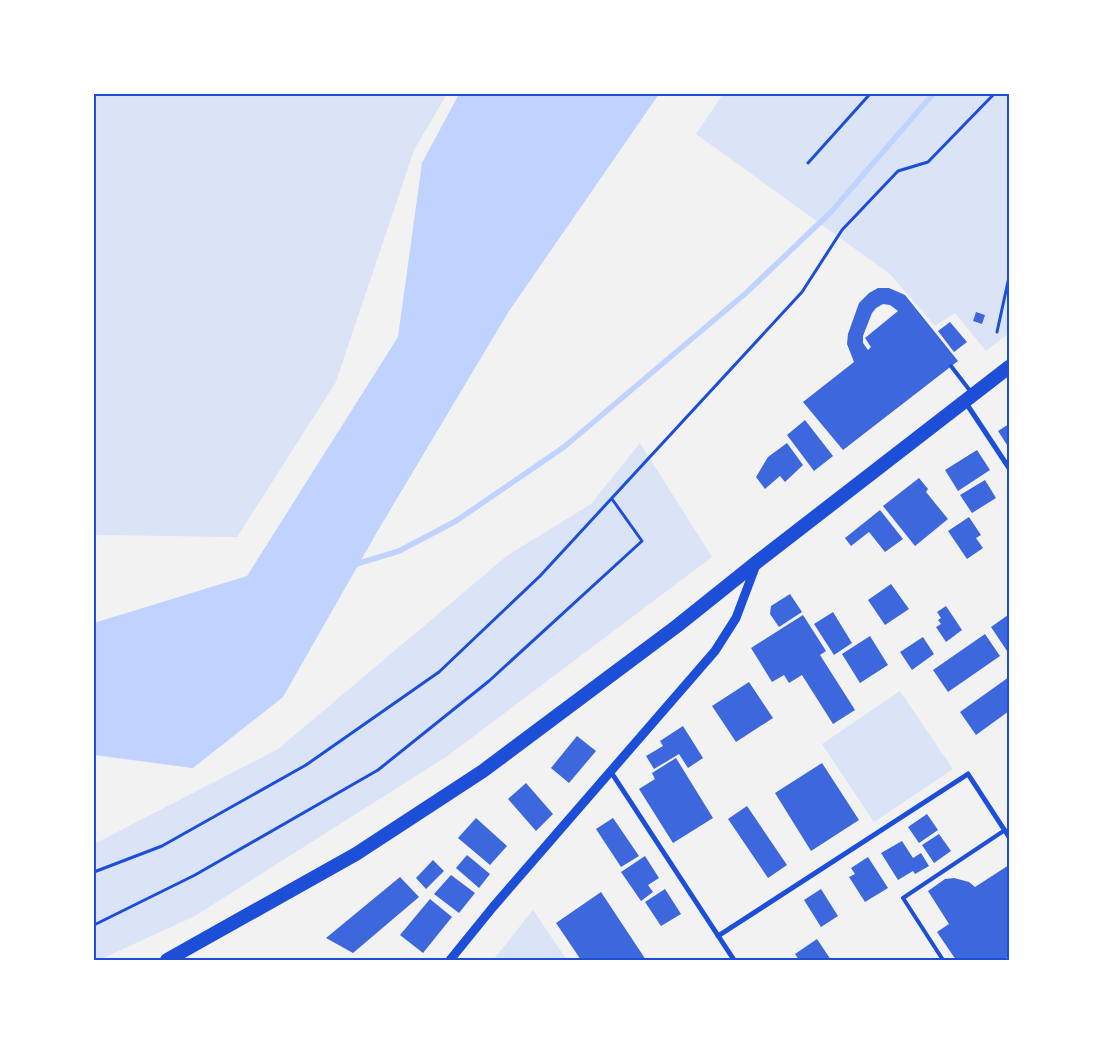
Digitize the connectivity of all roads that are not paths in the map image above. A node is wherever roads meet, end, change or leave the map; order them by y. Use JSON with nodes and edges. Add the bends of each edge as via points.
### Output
{"nodes":[{"id":1,"x":951,"y":366,"type":"dead end"},
{"id":2,"x":1009,"y":367,"type":"edge"},
{"id":3,"x":968,"y":397,"type":"junction"},
{"id":4,"x":1009,"y":468,"type":"edge"},
{"id":5,"x":757,"y":562,"type":"junction"},
{"id":6,"x":611,"y":772,"type":"junction"},
{"id":7,"x":1005,"y":830,"type":"junction"},
{"id":8,"x":1009,"y":836,"type":"edge"},
{"id":9,"x":718,"y":936,"type":"junction"},
{"id":10,"x":167,"y":960,"type":"edge"},
{"id":11,"x":450,"y":960,"type":"edge"},
{"id":12,"x":734,"y":960,"type":"edge"},
{"id":13,"x":943,"y":960,"type":"edge"}],
"edges":[{"from":1,"to":3,"type":"lane"},
{"from":2,"to":3,"type":"highway"},
{"from":3,"to":4,"type":"street"},
{"from":3,"to":5,"type":"highway"},
{"from":5,"to":6,"type":"street","via":[[736,618],[715,651]]},
{"from":5,"to":10,"type":"highway","via":[[615,673],[483,770],[356,854]]},
{"from":6,"to":9,"type":"street"},
{"from":6,"to":11,"type":"street"},
{"from":7,"to":8,"type":"street"},
{"from":7,"to":9,"type":"street","via":[[968,774]]},
{"from":7,"to":13,"type":"lane","via":[[903,898]]},
{"from":9,"to":12,"type":"street"}]}
